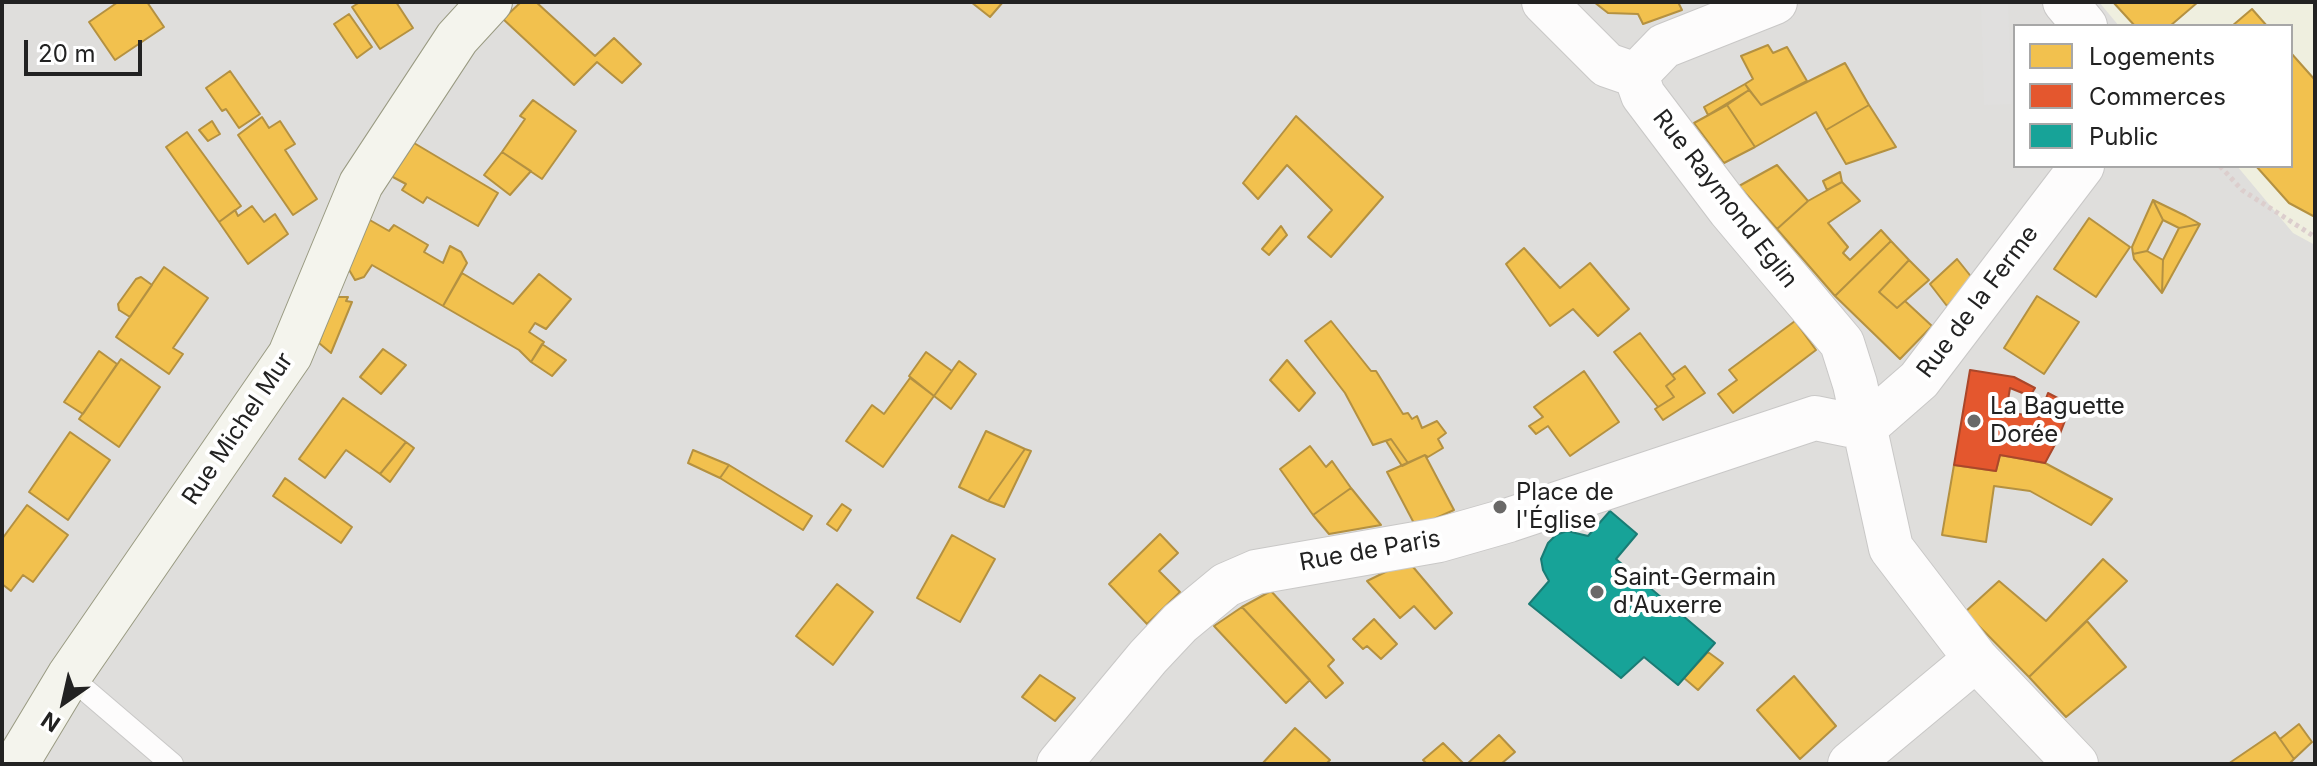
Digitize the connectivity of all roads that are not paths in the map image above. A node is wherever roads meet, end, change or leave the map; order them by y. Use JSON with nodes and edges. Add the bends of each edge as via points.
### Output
{"nodes":[{"id":1,"x":490,"y":2,"type":"edge"},
{"id":2,"x":1544,"y":2,"type":"edge"},
{"id":3,"x":1775,"y":2,"type":"edge"},
{"id":4,"x":2065,"y":2,"type":"edge"},
{"id":5,"x":2083,"y":24,"type":"edge"},
{"id":6,"x":1636,"y":75,"type":"junction"},
{"id":7,"x":2080,"y":168,"type":"edge"},
{"id":8,"x":1864,"y":428,"type":"junction"},
{"id":9,"x":1976,"y":659,"type":"junction"},
{"id":10,"x":69,"y":676,"type":"junction"},
{"id":11,"x":16,"y":764,"type":"edge"},
{"id":12,"x":172,"y":764,"type":"edge"},
{"id":13,"x":1059,"y":764,"type":"edge"},
{"id":14,"x":1850,"y":764,"type":"edge"},
{"id":15,"x":2076,"y":764,"type":"edge"}],
"edges":[{"from":1,"to":10,"type":"street","name":"Rue Michel Mur","via":[[457,38],[361,184],[290,355]]},
{"from":2,"to":6,"type":"street","via":[[1607,65]]},
{"from":3,"to":6,"type":"street","via":[[1664,46]]},
{"from":4,"to":5,"type":"street"},
{"from":6,"to":8,"type":"street","name":"Rue Raymond Eglin","via":[[1643,95],[1730,210],[1842,343]]},
{"from":7,"to":8,"type":"street","name":"Rue de la Ferme","via":[[1919,380]]},
{"from":8,"to":9,"type":"street","via":[[1891,548]]},
{"from":8,"to":13,"type":"street","name":"Rue de Paris","via":[[1815,418],[1453,536],[1256,572],[1226,585],[1180,623]]},
{"from":9,"to":14,"type":"street"},
{"from":9,"to":15,"type":"street"},
{"from":10,"to":11,"type":"street","name":"Rue Michel Mur"},
{"from":10,"to":12,"type":"lane"}]}
